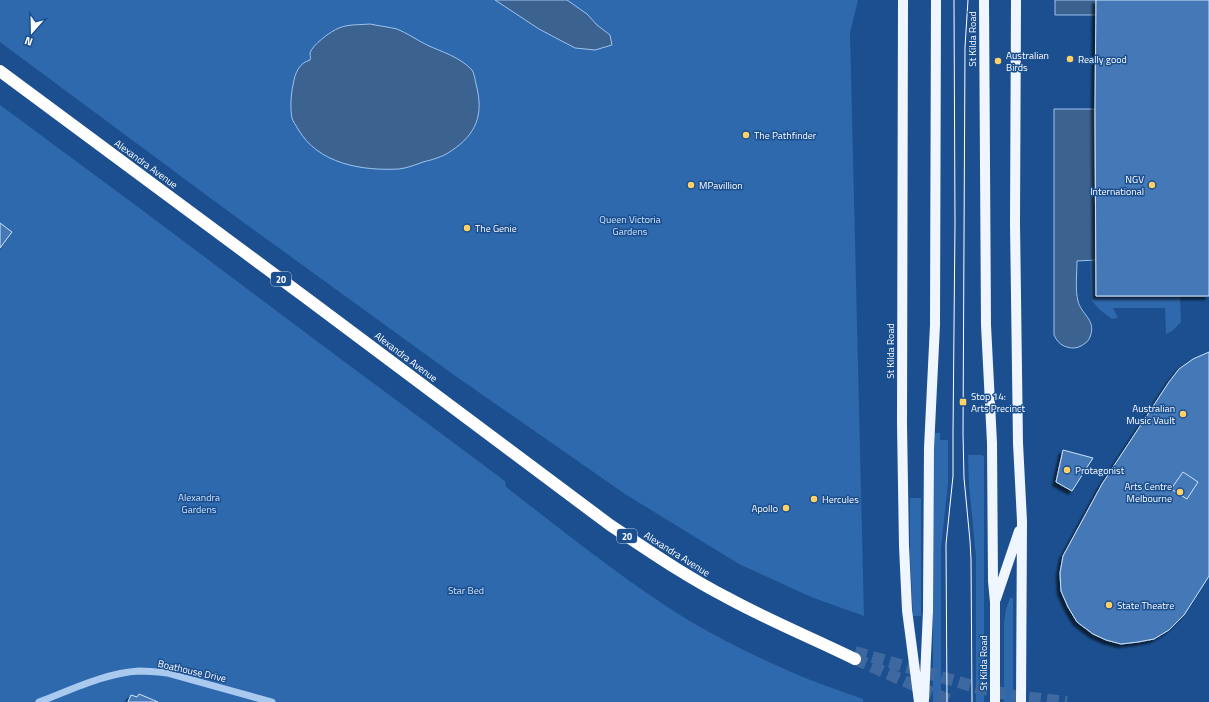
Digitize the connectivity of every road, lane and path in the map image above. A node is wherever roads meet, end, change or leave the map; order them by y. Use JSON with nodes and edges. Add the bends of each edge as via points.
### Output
{"nodes":[{"id":1,"x":903,"y":0,"type":"edge"},
{"id":2,"x":936,"y":0,"type":"edge"},
{"id":3,"x":984,"y":0,"type":"edge"},
{"id":4,"x":1016,"y":0,"type":"edge"},
{"id":5,"x":0,"y":71,"type":"edge"},
{"id":6,"x":1022,"y":521,"type":"junction"},
{"id":7,"x":995,"y":602,"type":"junction"},
{"id":8,"x":855,"y":655,"type":"tunnel mouth"},
{"id":9,"x":39,"y":702,"type":"edge"},
{"id":10,"x":272,"y":702,"type":"edge"},
{"id":11,"x":919,"y":702,"type":"edge"},
{"id":12,"x":924,"y":702,"type":"edge"},
{"id":13,"x":995,"y":702,"type":"edge"},
{"id":14,"x":1021,"y":702,"type":"edge"}],
"edges":[{"from":1,"to":11,"type":"main road","name":"St Kilda Road","via":[[904,546],[907,610]]},
{"from":2,"to":12,"type":"main road","via":[[935,325],[929,448],[928,611]]},
{"from":3,"to":7,"type":"main road","name":"St Kilda Road","via":[[986,325],[992,443]]},
{"from":4,"to":6,"type":"main road","via":[[1017,419]]},
{"from":5,"to":8,"type":"highway","name":"Alexandra Avenue","number":"20","via":[[610,525],[695,581],[767,618]]},
{"from":6,"to":7,"type":"main road"},
{"from":6,"to":14,"type":"main road"},
{"from":7,"to":13,"type":"main road","name":"St Kilda Road"},
{"from":9,"to":10,"type":"street","name":"Boathouse Drive","via":[[118,674],[153,671],[185,677]]}]}
